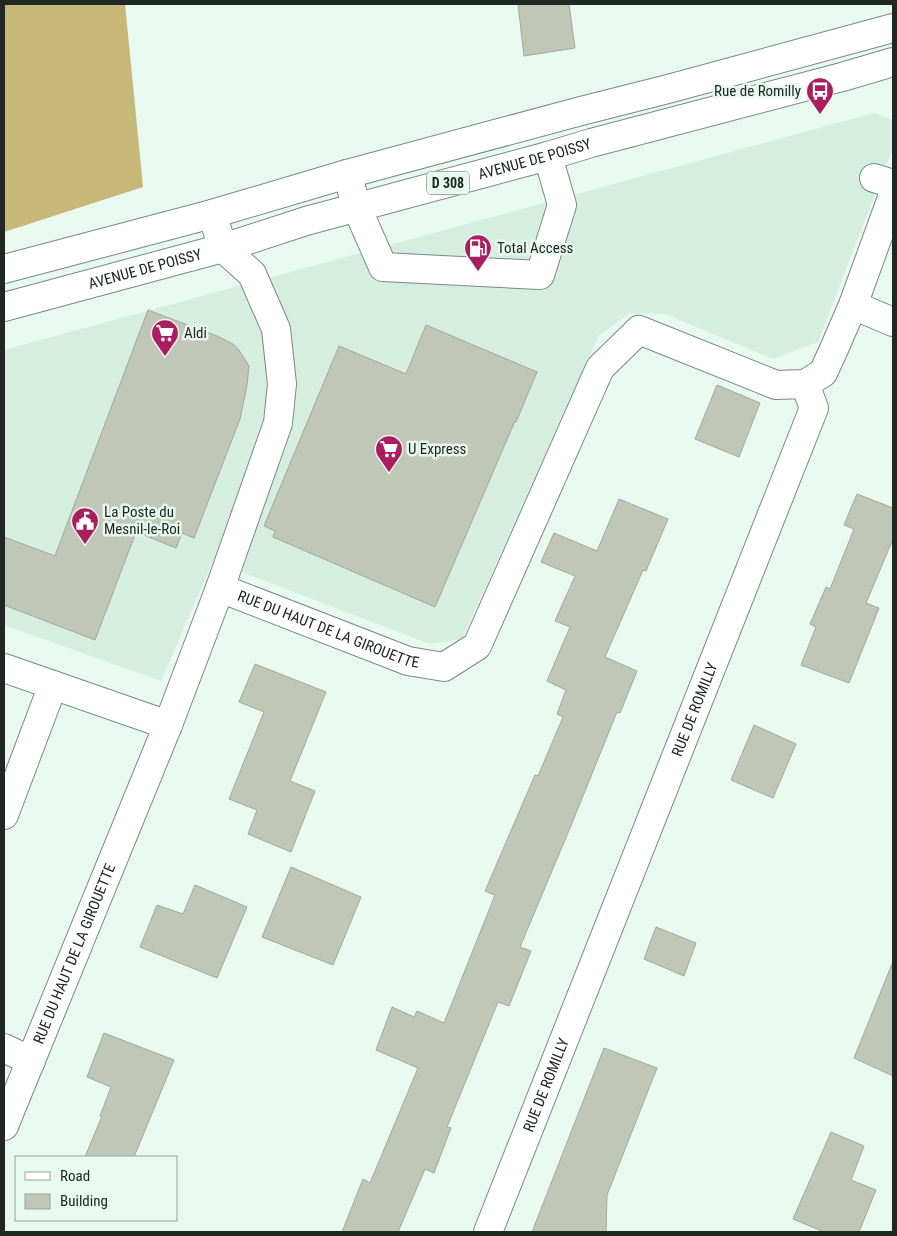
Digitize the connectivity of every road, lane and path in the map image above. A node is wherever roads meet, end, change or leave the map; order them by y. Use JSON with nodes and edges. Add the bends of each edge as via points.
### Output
{"nodes":[{"id":1,"x":893,"y":28,"type":"edge"},
{"id":2,"x":893,"y":62,"type":"edge"},
{"id":3,"x":548,"y":156,"type":"junction"},
{"id":4,"x":347,"y":174,"type":"junction"},
{"id":5,"x":887,"y":186,"type":"edge"},
{"id":6,"x":357,"y":208,"type":"junction"},
{"id":7,"x":212,"y":214,"type":"junction"},
{"id":8,"x":223,"y":248,"type":"junction"},
{"id":9,"x":4,"y":270,"type":"edge"},
{"id":10,"x":853,"y":305,"type":"junction"},
{"id":11,"x":4,"y":307,"type":"edge"},
{"id":12,"x":893,"y":322,"type":"edge"},
{"id":13,"x":805,"y":384,"type":"junction"},
{"id":14,"x":220,"y":588,"type":"junction"},
{"id":15,"x":4,"y":668,"type":"edge"},
{"id":16,"x":53,"y":685,"type":"junction"},
{"id":17,"x":168,"y":725,"type":"junction"},
{"id":18,"x":4,"y":815,"type":"edge"},
{"id":19,"x":4,"y":1048,"type":"edge"},
{"id":20,"x":31,"y":1060,"type":"junction"},
{"id":21,"x":4,"y":1126,"type":"edge"},
{"id":22,"x":488,"y":1232,"type":"edge"}],
"edges":[{"from":1,"to":4,"type":"street","number":"D 308"},
{"from":2,"to":3,"type":"street","name":"AVENUE DE POISSY","number":"D 308"},
{"from":3,"to":6,"type":"street","name":"AVENUE DE POISSY","number":"D 308"},
{"from":3,"to":6,"type":"street","via":[[562,205],[540,275],[383,267]]},
{"from":4,"to":6,"type":"street"},
{"from":4,"to":7,"type":"street","number":"D 308"},
{"from":5,"to":10,"type":"street"},
{"from":6,"to":8,"type":"street","name":"AVENUE DE POISSY","number":"D 308"},
{"from":7,"to":8,"type":"street"},
{"from":7,"to":9,"type":"street","number":"D 308"},
{"from":8,"to":11,"type":"street","name":"AVENUE DE POISSY","number":"D 308"},
{"from":8,"to":14,"type":"street","via":[[252,274],[276,329],[282,384],[278,423]]},
{"from":10,"to":12,"type":"street"},
{"from":10,"to":13,"type":"street","via":[[823,373]]},
{"from":13,"to":14,"type":"street","name":"RUE DU HAUT DE LA GIROUETTE","via":[[776,385],[639,330],[600,368],[477,646],[444,668],[408,661]]},
{"from":13,"to":22,"type":"street","name":"RUE DE ROMILLY","via":[[814,408]]},
{"from":14,"to":17,"type":"street","name":"RUE DU HAUT DE LA GIROUETTE"},
{"from":15,"to":16,"type":"street"},
{"from":16,"to":17,"type":"street"},
{"from":16,"to":18,"type":"street"},
{"from":17,"to":20,"type":"street","name":"RUE DU HAUT DE LA GIROUETTE"},
{"from":19,"to":20,"type":"street"},
{"from":20,"to":21,"type":"street","name":"RUE DU HAUT DE LA GIROUETTE"}]}
